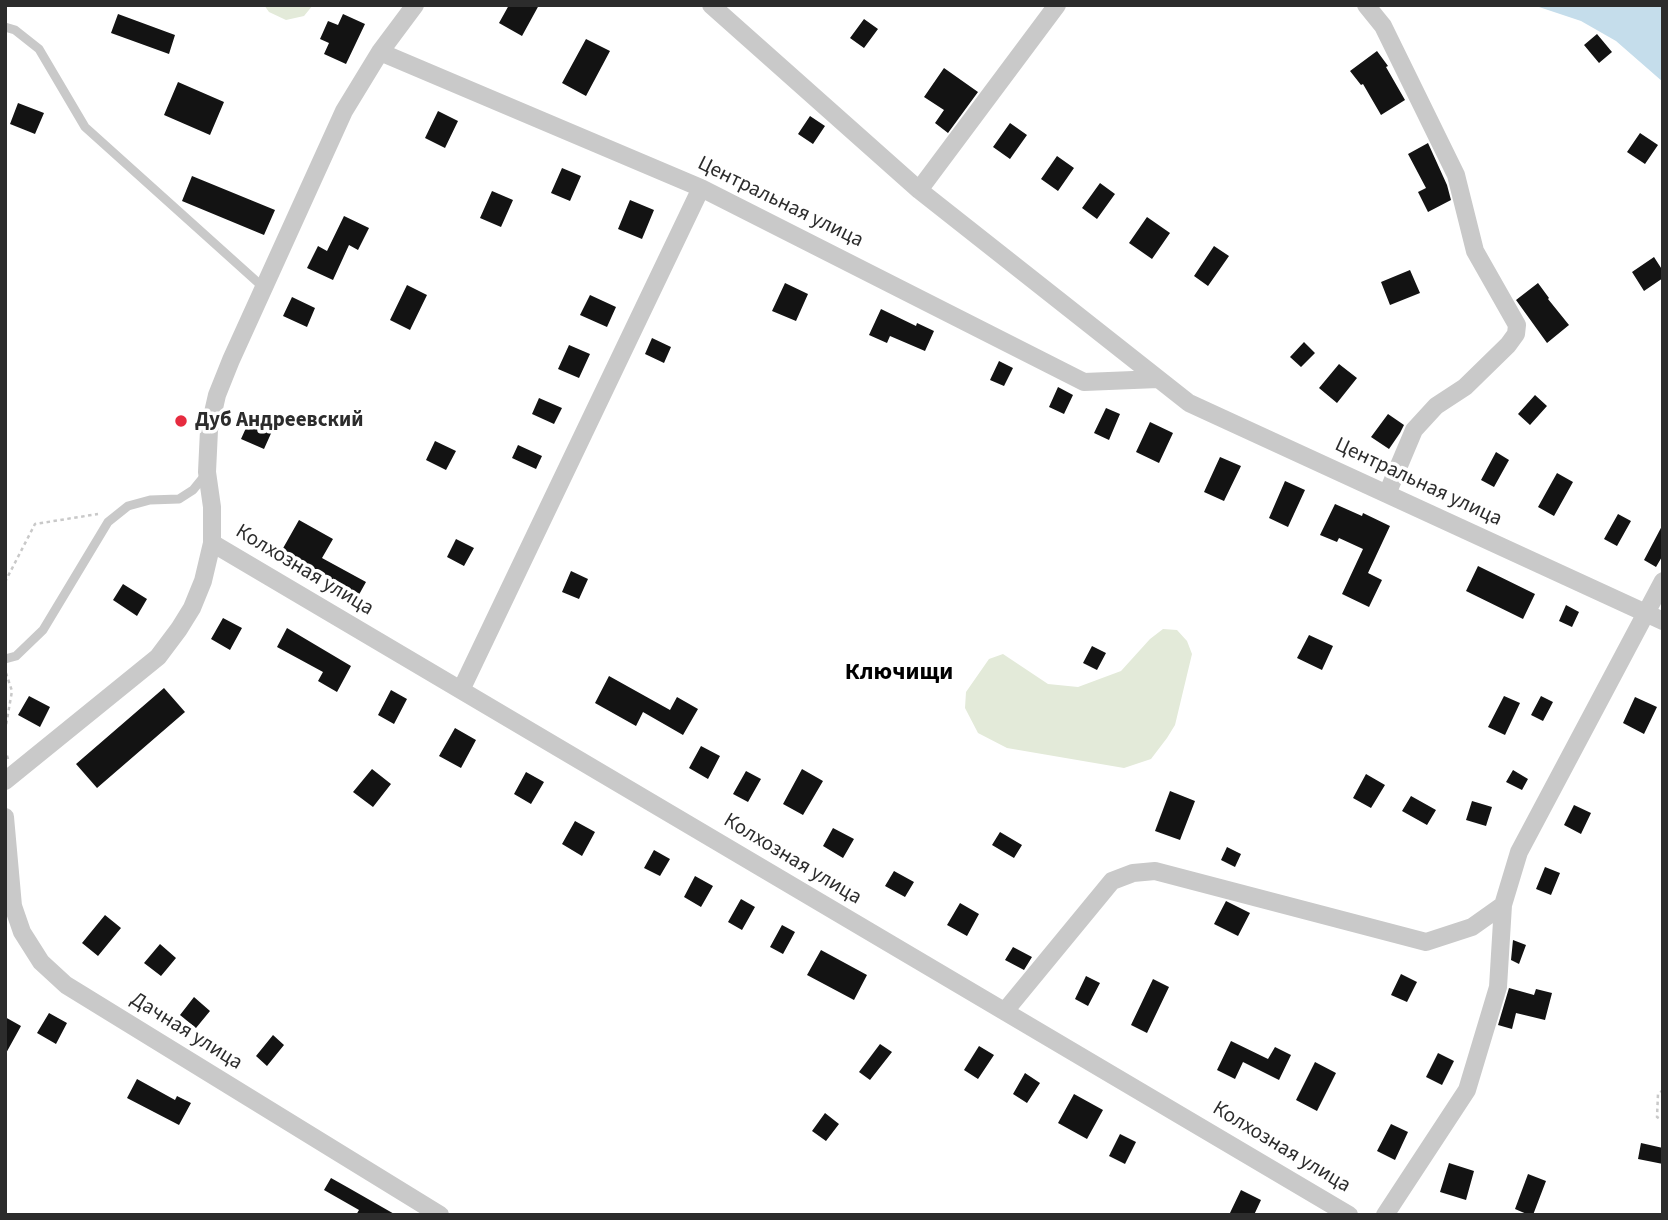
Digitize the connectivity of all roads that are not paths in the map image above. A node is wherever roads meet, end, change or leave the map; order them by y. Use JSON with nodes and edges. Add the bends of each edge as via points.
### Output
{"nodes":[{"id":1,"x":415,"y":5,"type":"edge"},
{"id":2,"x":711,"y":5,"type":"edge"},
{"id":3,"x":1058,"y":5,"type":"edge"},
{"id":4,"x":1366,"y":5,"type":"edge"},
{"id":5,"x":5,"y":27,"type":"edge"},
{"id":6,"x":380,"y":52,"type":"junction"},
{"id":7,"x":701,"y":188,"type":"junction"},
{"id":8,"x":919,"y":190,"type":"junction"},
{"id":9,"x":264,"y":288,"type":"junction"},
{"id":10,"x":1158,"y":379,"type":"junction"},
{"id":11,"x":207,"y":472,"type":"junction"},
{"id":12,"x":1387,"y":494,"type":"junction"},
{"id":13,"x":212,"y":543,"type":"junction"},
{"id":14,"x":1663,"y":581,"type":"edge"},
{"id":15,"x":1654,"y":617,"type":"edge"},
{"id":16,"x":5,"y":659,"type":"edge"},
{"id":17,"x":461,"y":690,"type":"junction"},
{"id":18,"x":5,"y":781,"type":"edge"},
{"id":19,"x":5,"y":817,"type":"edge"},
{"id":20,"x":1503,"y":905,"type":"junction"},
{"id":21,"x":1005,"y":1011,"type":"junction"},
{"id":22,"x":440,"y":1215,"type":"edge"},
{"id":23,"x":1349,"y":1215,"type":"edge"},
{"id":24,"x":1385,"y":1215,"type":"edge"}],
"edges":[{"from":1,"to":6,"type":"street"},
{"from":2,"to":8,"type":"street","name":"Центральная улица"},
{"from":3,"to":8,"type":"street"},
{"from":4,"to":12,"type":"street","via":[[1383,26],[1456,175],[1475,251],[1517,325],[1508,345],[1414,429]]},
{"from":5,"to":9,"type":"lane","via":[[38,49],[85,127]]},
{"from":6,"to":7,"type":"street","name":"Центральная улица"},
{"from":6,"to":9,"type":"street","via":[[344,111]]},
{"from":7,"to":10,"type":"street","name":"Центральная улица","via":[[1084,382]]},
{"from":7,"to":17,"type":"street"},
{"from":8,"to":10,"type":"street","name":"Центральная улица"},
{"from":9,"to":11,"type":"street","via":[[217,395]]},
{"from":10,"to":12,"type":"street","name":"Центральная улица","via":[[1189,403]]},
{"from":11,"to":13,"type":"street"},
{"from":11,"to":16,"type":"lane","via":[[179,499],[128,506],[108,522],[43,629],[16,656]]},
{"from":12,"to":15,"type":"street","name":"Центральная улица"},
{"from":13,"to":17,"type":"street","name":"Колхозная улица"},
{"from":13,"to":18,"type":"street","via":[[192,608],[158,657]]},
{"from":14,"to":15,"type":"street"},
{"from":15,"to":20,"type":"street","via":[[1519,852]]},
{"from":17,"to":21,"type":"street","name":"Колхозная улица"},
{"from":19,"to":22,"type":"street","name":"Дачная улица","via":[[13,906],[22,932],[49,970],[66,985]]},
{"from":20,"to":21,"type":"street","via":[[1472,927],[1426,942],[1155,871],[1133,873],[1112,881]]},
{"from":20,"to":24,"type":"street","via":[[1498,987],[1467,1090]]},
{"from":21,"to":23,"type":"street","name":"Колхозная улица"}]}
